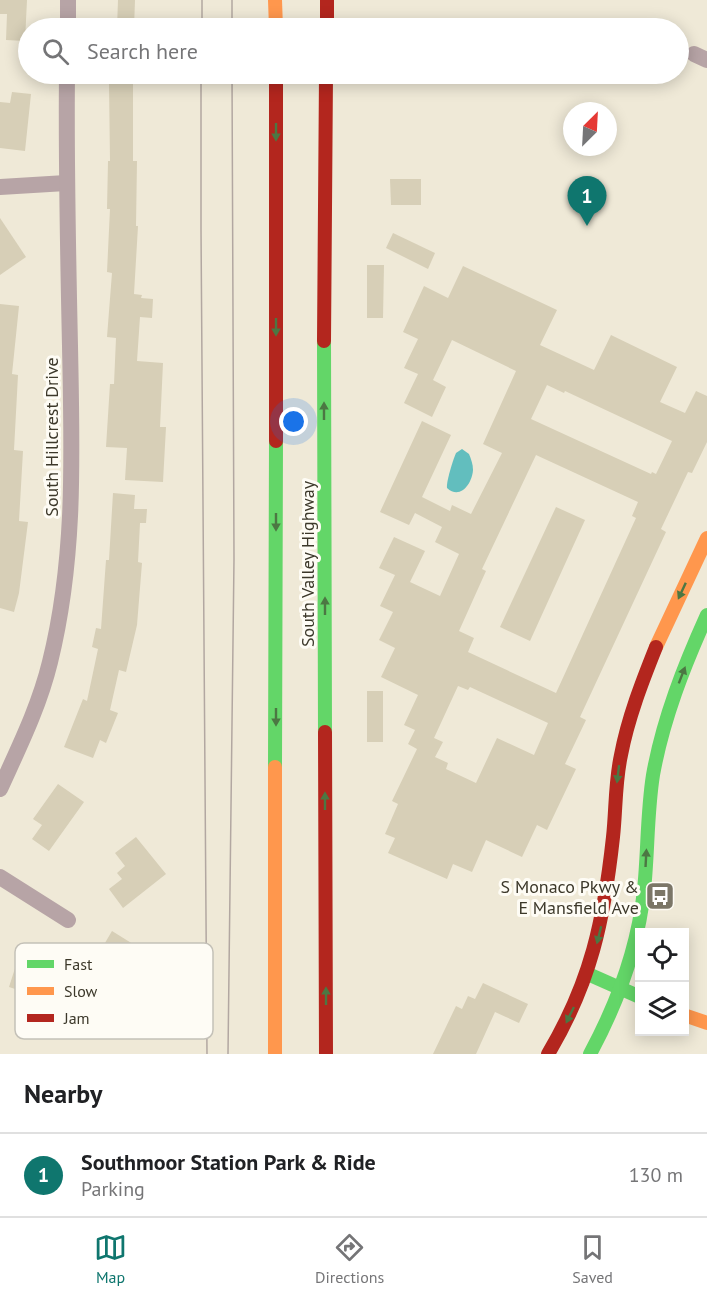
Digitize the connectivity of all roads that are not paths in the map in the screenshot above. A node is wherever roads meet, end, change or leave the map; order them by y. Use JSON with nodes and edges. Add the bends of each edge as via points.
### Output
{"nodes":[{"id":1,"x":68,"y":0,"type":"edge"},
{"id":2,"x":276,"y":0,"type":"edge"},
{"id":3,"x":327,"y":0,"type":"edge"},
{"id":4,"x":68,"y":18,"type":"edge"},
{"id":5,"x":276,"y":18,"type":"edge"},
{"id":6,"x":327,"y":18,"type":"edge"},
{"id":7,"x":68,"y":84,"type":"edge"},
{"id":8,"x":276,"y":84,"type":"edge"},
{"id":9,"x":326,"y":84,"type":"edge"},
{"id":10,"x":66,"y":183,"type":"junction"},
{"id":11,"x":0,"y":187,"type":"edge"},
{"id":12,"x":707,"y":538,"type":"edge"},
{"id":13,"x":707,"y":615,"type":"edge"},
{"id":14,"x":0,"y":789,"type":"edge"},
{"id":15,"x":0,"y":877,"type":"edge"},
{"id":16,"x":68,"y":920,"type":"dead end"},
{"id":17,"x":588,"y":974,"type":"junction"},
{"id":18,"x":622,"y":989,"type":"junction"},
{"id":19,"x":635,"y":995,"type":"edge"},
{"id":20,"x":689,"y":1017,"type":"edge"},
{"id":21,"x":707,"y":1023,"type":"edge"},
{"id":22,"x":275,"y":1054,"type":"edge"},
{"id":23,"x":326,"y":1054,"type":"edge"},
{"id":24,"x":548,"y":1054,"type":"edge"},
{"id":25,"x":590,"y":1054,"type":"edge"}],
"edges":[{"from":1,"to":4,"type":"street"},
{"from":2,"to":5,"type":"main road"},
{"from":3,"to":6,"type":"main road"},
{"from":7,"to":10,"type":"street","name":"South Hillcrest Drive"},
{"from":8,"to":22,"type":"main road","name":"South Valley Highway","one_way":true},
{"from":23,"to":9,"type":"main road","name":"South Valley Highway","one_way":true},
{"from":10,"to":11,"type":"street"},
{"from":10,"to":14,"type":"street","name":"South Hillcrest Drive","via":[[72,469],[67,570],[58,625],[37,706]]},
{"from":12,"to":17,"type":"main road","one_way":true,"via":[[649,667],[625,735],[606,902]]},
{"from":18,"to":13,"type":"main road","one_way":true,"via":[[640,919],[656,761],[676,691]]},
{"from":15,"to":16,"type":"street"},
{"from":17,"to":18,"type":"main road"},
{"from":17,"to":24,"type":"main road","one_way":true},
{"from":18,"to":19,"type":"main road"},
{"from":18,"to":25,"type":"main road"},
{"from":20,"to":21,"type":"main road"}]}
